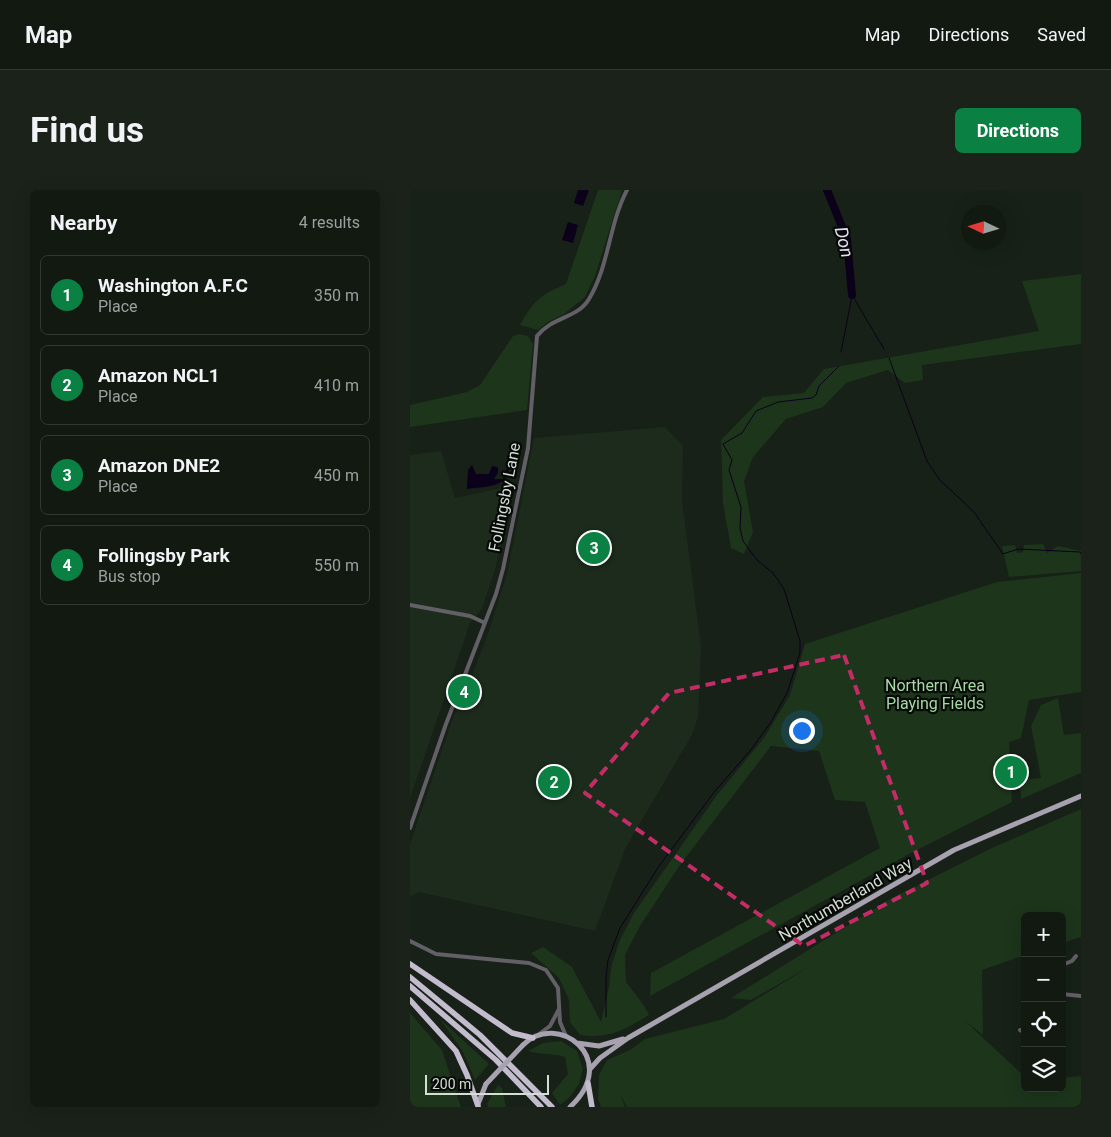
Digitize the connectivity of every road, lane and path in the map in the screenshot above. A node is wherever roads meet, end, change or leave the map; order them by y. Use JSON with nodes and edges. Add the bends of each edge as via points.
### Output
{"nodes":[{"id":1,"x":626,"y":190,"type":"edge"},
{"id":2,"x":410,"y":604,"type":"edge"},
{"id":3,"x":485,"y":623,"type":"junction"},
{"id":4,"x":1081,"y":796,"type":"edge"},
{"id":5,"x":410,"y":828,"type":"edge"},
{"id":6,"x":410,"y":941,"type":"edge"},
{"id":7,"x":1076,"y":956,"type":"dead end"},
{"id":8,"x":1066,"y":963,"type":"edge"},
{"id":9,"x":410,"y":964,"type":"edge"},
{"id":10,"x":410,"y":977,"type":"edge"},
{"id":11,"x":410,"y":986,"type":"edge"},
{"id":12,"x":1066,"y":994,"type":"edge"},
{"id":13,"x":1081,"y":996,"type":"edge"},
{"id":14,"x":410,"y":1000,"type":"edge"},
{"id":15,"x":560,"y":1007,"type":"junction"},
{"id":16,"x":566,"y":1036,"type":"junction"},
{"id":17,"x":535,"y":1037,"type":"junction"},
{"id":18,"x":628,"y":1038,"type":"junction"},
{"id":19,"x":577,"y":1043,"type":"junction"},
{"id":20,"x":590,"y":1069,"type":"junction"},
{"id":21,"x":588,"y":1082,"type":"junction"},
{"id":22,"x":571,"y":1106,"type":"edge"},
{"id":23,"x":478,"y":1107,"type":"edge"},
{"id":24,"x":541,"y":1107,"type":"edge"},
{"id":25,"x":552,"y":1107,"type":"edge"},
{"id":26,"x":592,"y":1107,"type":"edge"}],
"edges":[{"from":1,"to":3,"type":"street","name":"Follingsby Lane","via":[[589,300],[571,315],[551,322],[537,336],[528,448],[503,568]]},
{"from":2,"to":3,"type":"street","via":[[470,616]]},
{"from":3,"to":5,"type":"street","name":"Follingsby Lane"},
{"from":4,"to":18,"type":"main road","name":"Northumberland Way","via":[[954,850]]},
{"from":6,"to":15,"type":"street","via":[[436,954],[536,964],[546,970],[556,983]]},
{"from":7,"to":8,"type":"street"},
{"from":9,"to":17,"type":"highway","via":[[512,1033]]},
{"from":10,"to":25,"type":"highway","via":[[480,1034]]},
{"from":11,"to":24,"type":"highway","via":[[496,1060]]},
{"from":12,"to":13,"type":"street"},
{"from":14,"to":23,"type":"highway","via":[[456,1051]]},
{"from":15,"to":16,"type":"street","via":[[560,1022]]},
{"from":15,"to":17,"type":"street","via":[[550,1026]]},
{"from":16,"to":17,"type":"main road"},
{"from":16,"to":19,"type":"main road"},
{"from":17,"to":23,"type":"main road","bridge":true,"via":[[523,1045],[486,1084]]},
{"from":18,"to":19,"type":"main road","name":"Northumberland Way","via":[[599,1046]]},
{"from":18,"to":20,"type":"main road","name":"Northumberland Way"},
{"from":19,"to":20,"type":"main road"},
{"from":20,"to":21,"type":"main road"},
{"from":21,"to":22,"type":"main road","via":[[584,1092]]},
{"from":21,"to":26,"type":"highway"}]}
